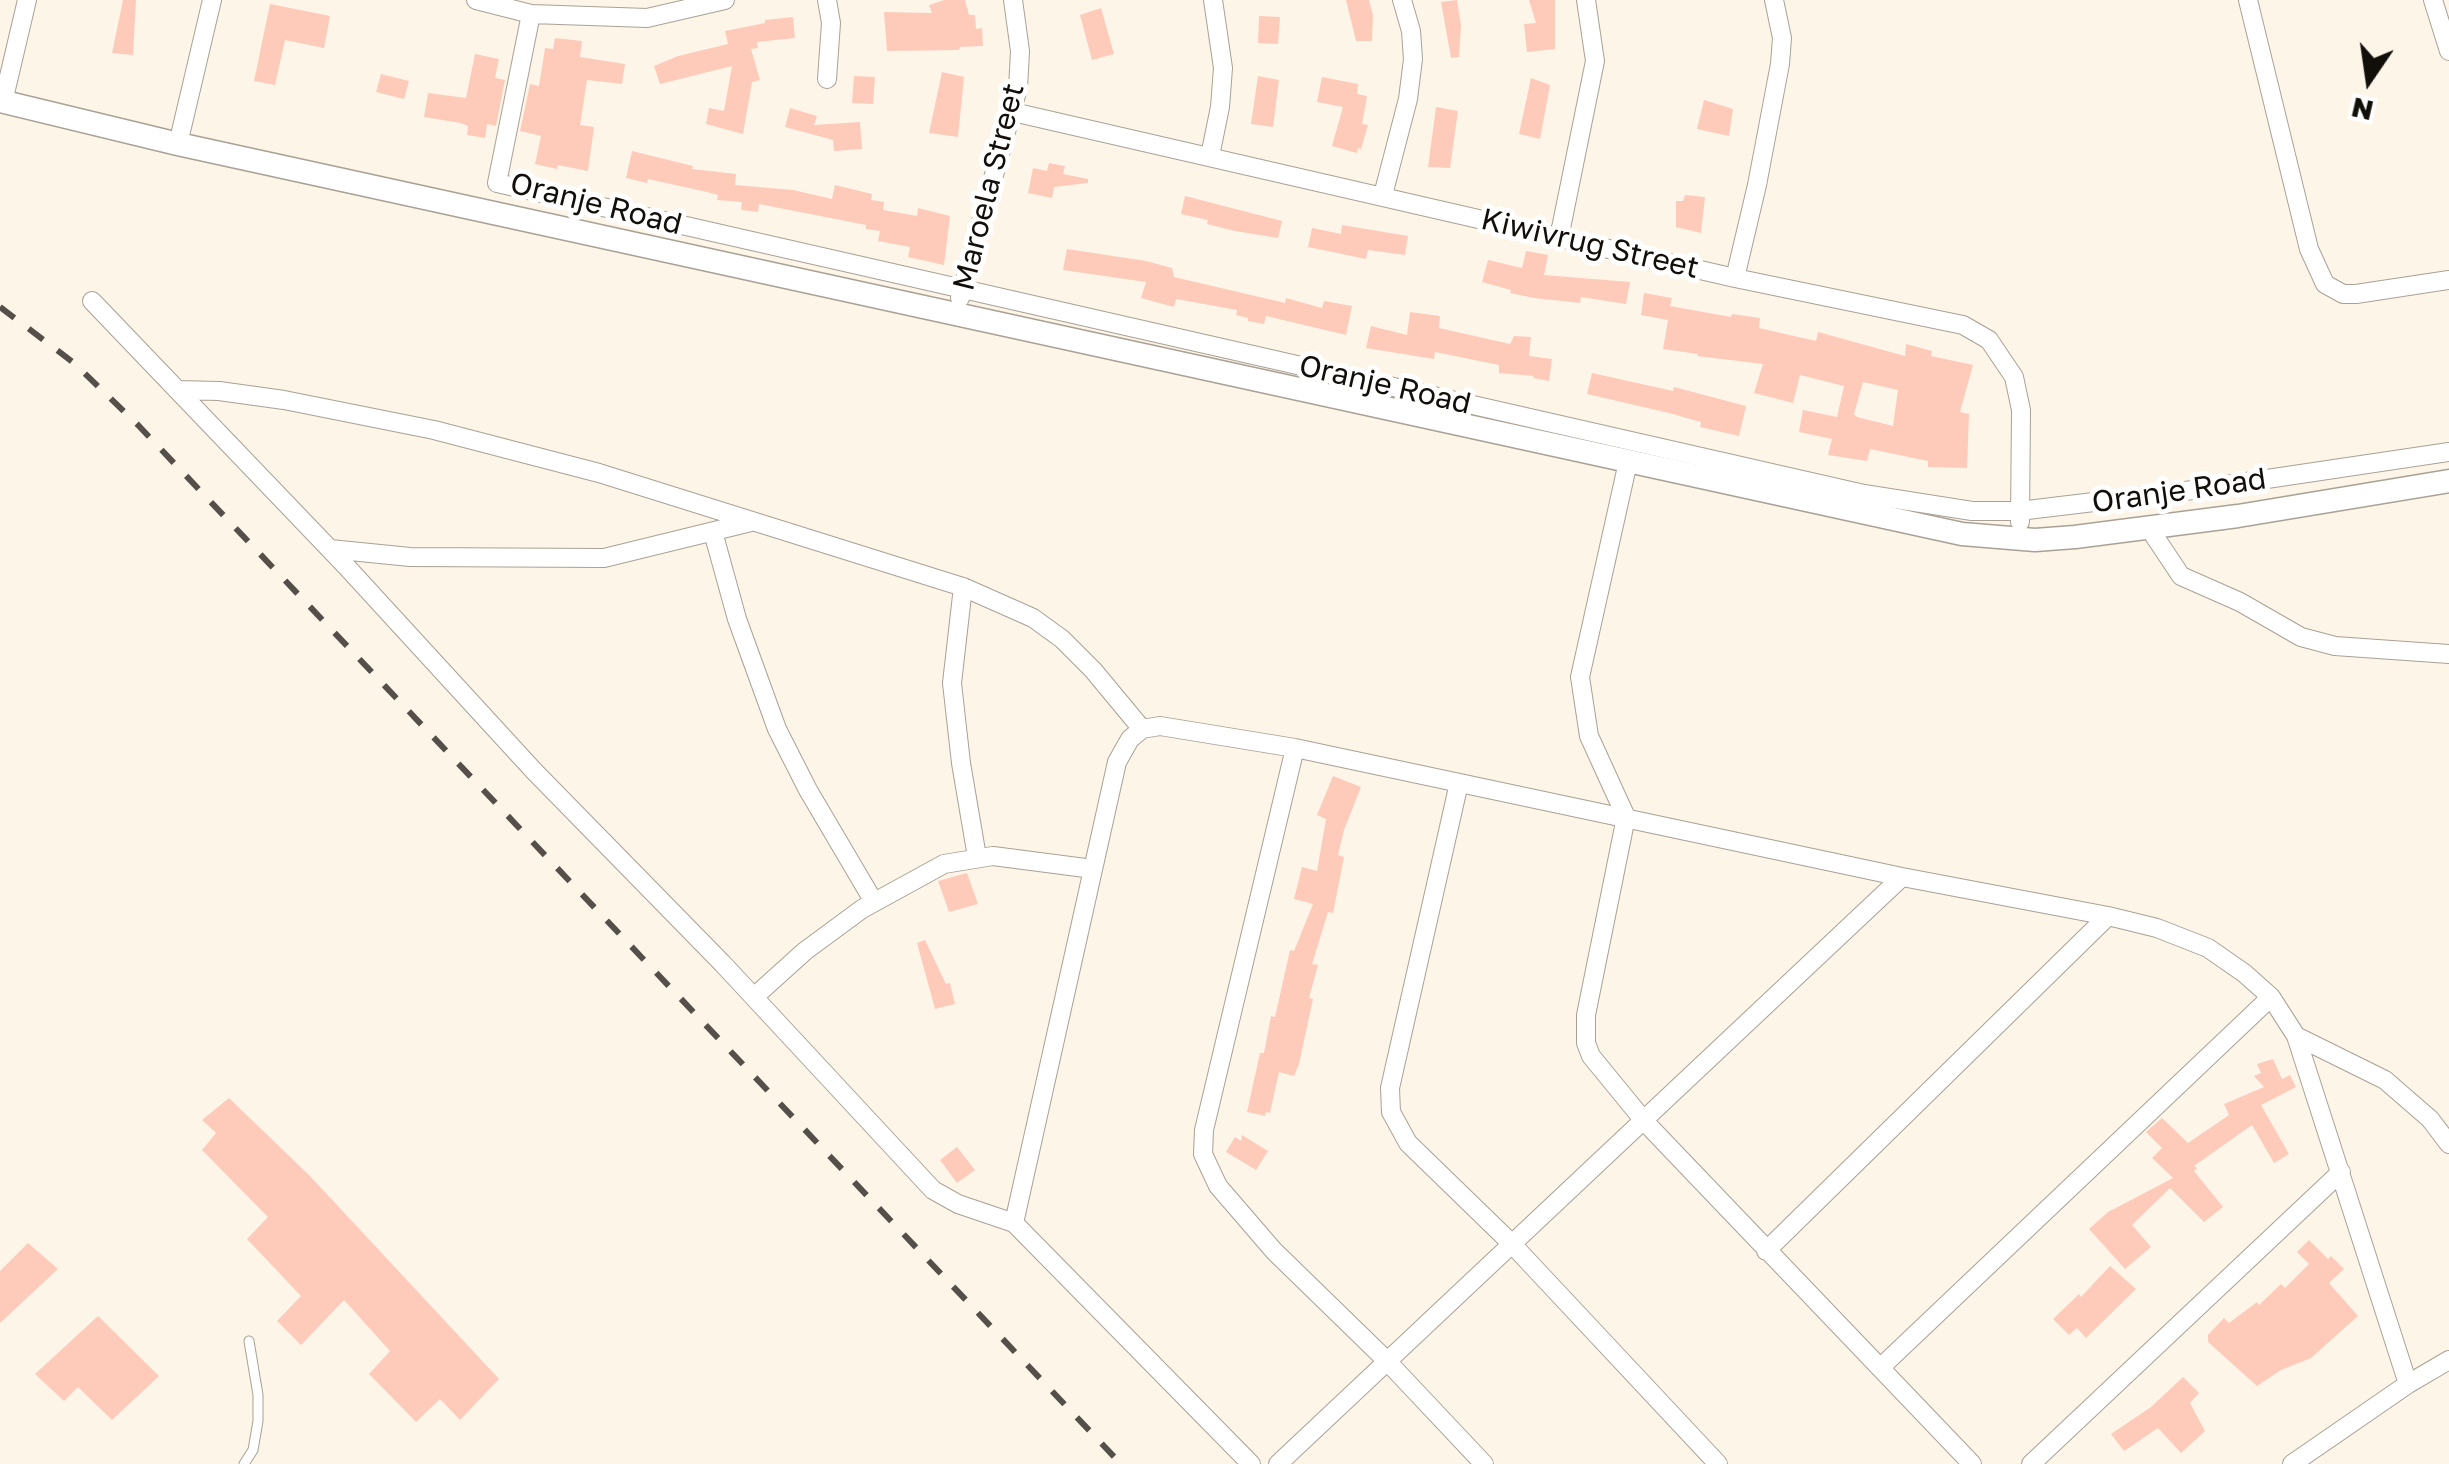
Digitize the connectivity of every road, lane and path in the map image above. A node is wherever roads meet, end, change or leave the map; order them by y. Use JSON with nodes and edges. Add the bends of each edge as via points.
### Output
{"nodes":[{"id":1,"x":27,"y":0,"type":"edge"},
{"id":2,"x":212,"y":0,"type":"edge"},
{"id":3,"x":476,"y":0,"type":"edge"},
{"id":4,"x":725,"y":0,"type":"edge"},
{"id":5,"x":827,"y":0,"type":"edge"},
{"id":6,"x":1014,"y":0,"type":"edge"},
{"id":7,"x":1213,"y":0,"type":"edge"},
{"id":8,"x":1402,"y":0,"type":"edge"},
{"id":9,"x":1586,"y":0,"type":"edge"},
{"id":10,"x":1774,"y":0,"type":"edge"},
{"id":11,"x":2248,"y":0,"type":"edge"},
{"id":12,"x":2433,"y":0,"type":"edge"},
{"id":13,"x":644,"y":9,"type":"edge"},
{"id":14,"x":530,"y":14,"type":"junction"},
{"id":15,"x":2449,"y":50,"type":"edge"},
{"id":16,"x":827,"y":79,"type":"dead end"},
{"id":17,"x":2,"y":101,"type":"edge"},
{"id":18,"x":1013,"y":112,"type":"junction"},
{"id":19,"x":178,"y":144,"type":"junction"},
{"id":20,"x":1210,"y":156,"type":"junction"},
{"id":21,"x":497,"y":182,"type":"junction"},
{"id":22,"x":1382,"y":195,"type":"junction"},
{"id":23,"x":492,"y":212,"type":"junction"},
{"id":24,"x":1559,"y":238,"type":"junction"},
{"id":25,"x":1735,"y":278,"type":"junction"},
{"id":26,"x":2449,"y":280,"type":"edge"},
{"id":27,"x":963,"y":290,"type":"junction"},
{"id":28,"x":92,"y":302,"type":"dead end"},
{"id":29,"x":956,"y":313,"type":"junction"},
{"id":30,"x":177,"y":390,"type":"junction"},
{"id":31,"x":2449,"y":452,"type":"edge"},
{"id":32,"x":1628,"y":462,"type":"junction"},
{"id":33,"x":2449,"y":481,"type":"edge"},
{"id":34,"x":2019,"y":511,"type":"junction"},
{"id":35,"x":752,"y":522,"type":"junction"},
{"id":36,"x":2149,"y":528,"type":"junction"},
{"id":37,"x":713,"y":532,"type":"junction"},
{"id":38,"x":2021,"y":539,"type":"junction"},
{"id":39,"x":330,"y":549,"type":"junction"},
{"id":40,"x":963,"y":588,"type":"junction"},
{"id":41,"x":2449,"y":654,"type":"edge"},
{"id":42,"x":1142,"y":729,"type":"junction"},
{"id":43,"x":1295,"y":748,"type":"junction"},
{"id":44,"x":1460,"y":783,"type":"junction"},
{"id":45,"x":1626,"y":817,"type":"junction"},
{"id":46,"x":977,"y":858,"type":"junction"},
{"id":47,"x":1093,"y":869,"type":"junction"},
{"id":48,"x":1902,"y":876,"type":"junction"},
{"id":49,"x":874,"y":902,"type":"junction"},
{"id":50,"x":2108,"y":916,"type":"junction"},
{"id":51,"x":754,"y":997,"type":"junction"},
{"id":52,"x":2271,"y":997,"type":"junction"},
{"id":53,"x":2296,"y":1036,"type":"junction"},
{"id":54,"x":1644,"y":1122,"type":"junction"},
{"id":55,"x":2449,"y":1144,"type":"edge"},
{"id":56,"x":2341,"y":1172,"type":"junction"},
{"id":57,"x":1014,"y":1223,"type":"junction"},
{"id":58,"x":1511,"y":1243,"type":"junction"},
{"id":59,"x":1766,"y":1251,"type":"junction"},
{"id":60,"x":250,"y":1341,"type":"dead end"},
{"id":61,"x":1386,"y":1360,"type":"junction"},
{"id":62,"x":2449,"y":1360,"type":"edge"},
{"id":63,"x":1880,"y":1368,"type":"junction"},
{"id":64,"x":2408,"y":1384,"type":"junction"},
{"id":65,"x":244,"y":1464,"type":"edge"},
{"id":66,"x":1251,"y":1464,"type":"edge"},
{"id":67,"x":1278,"y":1464,"type":"edge"},
{"id":68,"x":1484,"y":1464,"type":"edge"},
{"id":69,"x":1718,"y":1464,"type":"edge"},
{"id":70,"x":1972,"y":1464,"type":"edge"},
{"id":71,"x":2031,"y":1464,"type":"edge"},
{"id":72,"x":2292,"y":1464,"type":"edge"}],
"edges":[{"from":1,"to":17,"type":"street"},
{"from":2,"to":19,"type":"street"},
{"from":3,"to":14,"type":"street"},
{"from":4,"to":13,"type":"street"},
{"from":5,"to":16,"type":"street"},
{"from":6,"to":18,"type":"street","name":"Maroela Street","via":[[1020,52]]},
{"from":7,"to":20,"type":"street","via":[[1223,68]]},
{"from":8,"to":22,"type":"street","via":[[1413,59]]},
{"from":9,"to":24,"type":"street","via":[[1595,61]]},
{"from":10,"to":25,"type":"street","via":[[1780,64]]},
{"from":11,"to":26,"type":"street","via":[[2309,248],[2325,284],[2356,294]]},
{"from":12,"to":15,"type":"street"},
{"from":13,"to":14,"type":"street"},
{"from":14,"to":21,"type":"street","name":"Oranje Road"},
{"from":17,"to":19,"type":"street"},
{"from":18,"to":20,"type":"street","name":"Kiwivrug Street"},
{"from":18,"to":27,"type":"street","name":"Maroela Street"},
{"from":19,"to":23,"type":"street"},
{"from":20,"to":22,"type":"street","name":"Kiwivrug Street"},
{"from":21,"to":23,"type":"street"},
{"from":21,"to":27,"type":"street","name":"Oranje Road"},
{"from":22,"to":24,"type":"street","name":"Kiwivrug Street"},
{"from":23,"to":29,"type":"street"},
{"from":24,"to":25,"type":"street","name":"Kiwivrug Street"},
{"from":25,"to":34,"type":"street","name":"Kiwivrug Street","via":[[1946,320],[1989,340],[2014,378],[2020,410]]},
{"from":27,"to":29,"type":"street","name":"Maroela Street"},
{"from":27,"to":34,"type":"street","name":"Oranje Road","via":[[1864,494],[1926,506]]},
{"from":28,"to":30,"type":"street"},
{"from":29,"to":32,"type":"street"},
{"from":30,"to":35,"type":"street","via":[[284,400],[434,430]]},
{"from":30,"to":39,"type":"street"},
{"from":31,"to":34,"type":"street","name":"Oranje Road"},
{"from":32,"to":38,"type":"street","via":[[1925,528]]},
{"from":32,"to":45,"type":"street","via":[[1580,677],[1589,736]]},
{"from":33,"to":36,"type":"street"},
{"from":34,"to":38,"type":"street","name":"Kiwivrug Street"},
{"from":35,"to":37,"type":"street"},
{"from":35,"to":40,"type":"street"},
{"from":36,"to":38,"type":"street"},
{"from":36,"to":41,"type":"street","via":[[2181,576],[2301,637],[2335,646]]},
{"from":37,"to":39,"type":"street","via":[[604,558],[410,557]]},
{"from":37,"to":49,"type":"street","via":[[776,729]]},
{"from":39,"to":51,"type":"street","via":[[534,772]]},
{"from":40,"to":42,"type":"street","via":[[1033,618],[1062,639]]},
{"from":40,"to":46,"type":"street","via":[[952,684]]},
{"from":42,"to":43,"type":"street","via":[[1177,728]]},
{"from":42,"to":47,"type":"street","via":[[1117,762]]},
{"from":43,"to":44,"type":"street"},
{"from":43,"to":61,"type":"street","via":[[1203,1154],[1218,1186],[1274,1251]]},
{"from":44,"to":45,"type":"street"},
{"from":44,"to":58,"type":"street","via":[[1389,1102],[1408,1142]]},
{"from":45,"to":48,"type":"street"},
{"from":45,"to":54,"type":"street","via":[[1586,1043]]},
{"from":46,"to":47,"type":"street"},
{"from":46,"to":49,"type":"street","via":[[928,871]]},
{"from":47,"to":57,"type":"street"},
{"from":48,"to":50,"type":"street"},
{"from":48,"to":54,"type":"street"},
{"from":49,"to":51,"type":"street","via":[[804,951]]},
{"from":50,"to":52,"type":"street","via":[[2208,948]]},
{"from":50,"to":59,"type":"street"},
{"from":51,"to":57,"type":"street","via":[[933,1190]]},
{"from":52,"to":53,"type":"street"},
{"from":52,"to":63,"type":"street"},
{"from":53,"to":55,"type":"street","via":[[2385,1080]]},
{"from":53,"to":56,"type":"street"},
{"from":54,"to":58,"type":"street"},
{"from":54,"to":59,"type":"street"},
{"from":56,"to":64,"type":"street"},
{"from":56,"to":71,"type":"street"},
{"from":57,"to":66,"type":"street"},
{"from":58,"to":61,"type":"street"},
{"from":58,"to":69,"type":"street"},
{"from":59,"to":63,"type":"street"},
{"from":60,"to":65,"type":"lane","via":[[258,1421]]},
{"from":61,"to":67,"type":"street"},
{"from":61,"to":68,"type":"street"},
{"from":62,"to":64,"type":"street"},
{"from":63,"to":70,"type":"street"},
{"from":64,"to":72,"type":"street"}]}
